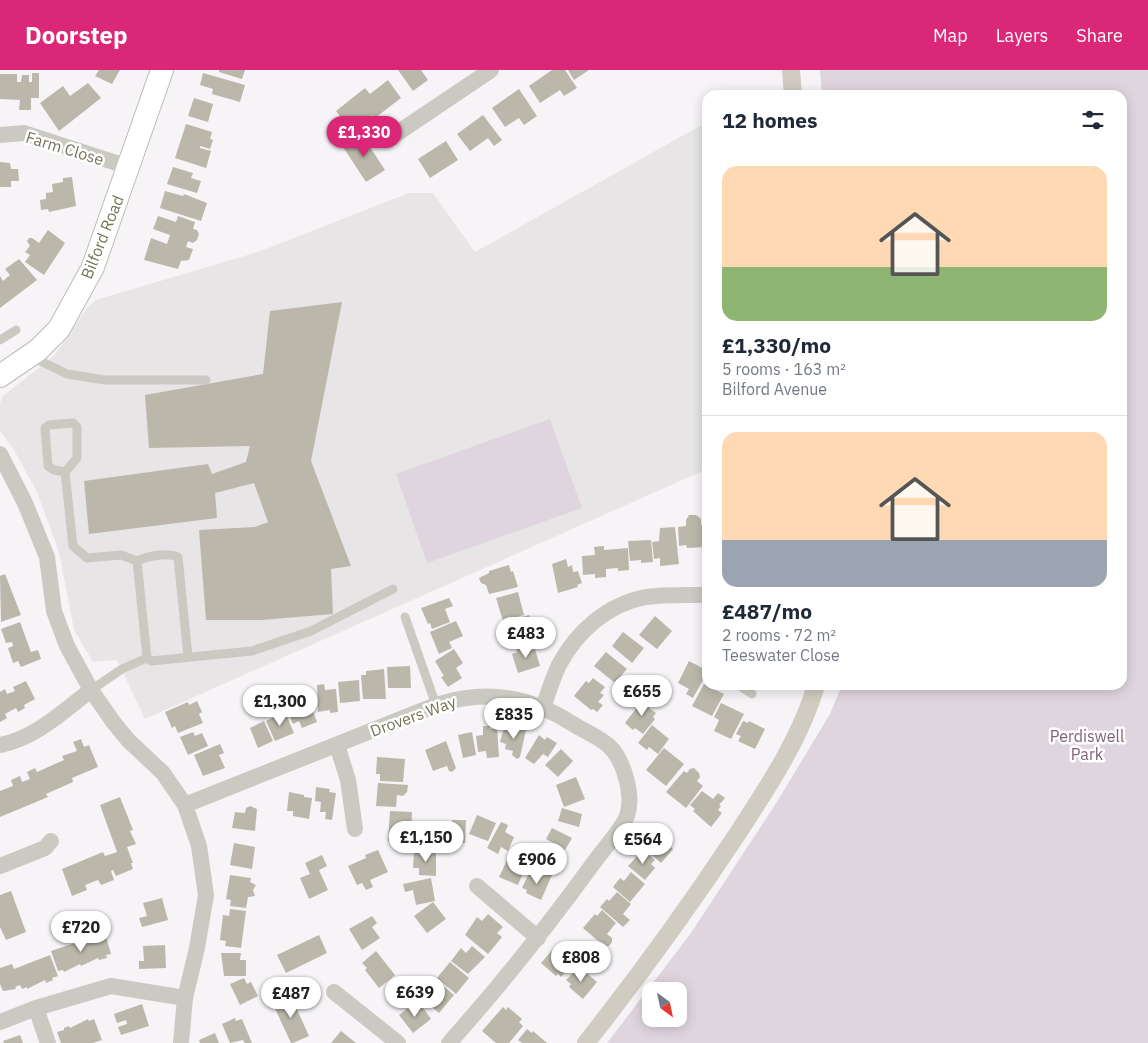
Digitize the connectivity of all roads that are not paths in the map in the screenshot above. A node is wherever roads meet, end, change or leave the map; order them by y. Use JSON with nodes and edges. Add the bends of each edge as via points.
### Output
{"nodes":[{"id":1,"x":162,"y":70,"type":"edge"},
{"id":2,"x":491,"y":70,"type":"edge"},
{"id":3,"x":396,"y":134,"type":"dead end"},
{"id":4,"x":0,"y":136,"type":"edge"},
{"id":5,"x":128,"y":167,"type":"junction"},
{"id":6,"x":16,"y":330,"type":"dead end"},
{"id":7,"x":0,"y":340,"type":"edge"},
{"id":8,"x":30,"y":356,"type":"junction"},
{"id":9,"x":0,"y":376,"type":"edge"},
{"id":10,"x":206,"y":380,"type":"dead end"},
{"id":11,"x":0,"y":454,"type":"edge"},
{"id":12,"x":65,"y":472,"type":"junction"},
{"id":13,"x":137,"y":561,"type":"junction"},
{"id":14,"x":393,"y":589,"type":"dead end"},
{"id":15,"x":702,"y":595,"type":"edge"},
{"id":16,"x":405,"y":617,"type":"dead end"},
{"id":17,"x":188,"y":657,"type":"junction"},
{"id":18,"x":146,"y":658,"type":"junction"},
{"id":19,"x":91,"y":690,"type":"junction"},
{"id":20,"x":746,"y":690,"type":"edge"},
{"id":21,"x":752,"y":694,"type":"dead end"},
{"id":22,"x":436,"y":705,"type":"junction"},
{"id":23,"x":543,"y":708,"type":"junction"},
{"id":24,"x":0,"y":745,"type":"edge"},
{"id":25,"x":337,"y":745,"type":"junction"},
{"id":26,"x":185,"y":805,"type":"junction"},
{"id":27,"x":355,"y":829,"type":"dead end"},
{"id":28,"x":51,"y":841,"type":"dead end"},
{"id":29,"x":0,"y":866,"type":"edge"},
{"id":30,"x":477,"y":886,"type":"dead end"},
{"id":31,"x":538,"y":938,"type":"junction"},
{"id":32,"x":334,"y":992,"type":"dead end"},
{"id":33,"x":185,"y":998,"type":"junction"},
{"id":34,"x":36,"y":1008,"type":"junction"},
{"id":35,"x":0,"y":1022,"type":"edge"},
{"id":36,"x":48,"y":1043,"type":"edge"},
{"id":37,"x":181,"y":1043,"type":"edge"},
{"id":38,"x":398,"y":1043,"type":"edge"},
{"id":39,"x":449,"y":1043,"type":"edge"}],
"edges":[{"from":1,"to":5,"type":"street","name":"Bilford Road"},
{"from":2,"to":3,"type":"street"},
{"from":4,"to":5,"type":"street","name":"Farm Close","via":[[24,134]]},
{"from":5,"to":8,"type":"street","name":"Bilford Road","via":[[93,266],[59,329]]},
{"from":6,"to":7,"type":"lane"},
{"from":8,"to":9,"type":"street","name":"Bilford Road"},
{"from":8,"to":10,"type":"lane","via":[[67,374],[105,380]]},
{"from":11,"to":19,"type":"street","via":[[25,502],[47,557],[54,611],[67,646]]},
{"from":12,"to":12,"type":"lane","via":[[48,466],[45,428],[49,425],[73,423],[77,428],[77,458]]},
{"from":12,"to":13,"type":"lane","via":[[73,546],[87,558],[121,555]]},
{"from":13,"to":17,"type":"lane","via":[[166,555],[178,557]]},
{"from":13,"to":18,"type":"lane"},
{"from":14,"to":17,"type":"lane","via":[[311,631],[252,651]]},
{"from":15,"to":23,"type":"street","via":[[647,597],[623,603],[600,616],[579,637],[559,665]]},
{"from":16,"to":22,"type":"lane"},
{"from":17,"to":18,"type":"lane","via":[[151,661]]},
{"from":18,"to":19,"type":"lane","via":[[122,669]]},
{"from":19,"to":24,"type":"street","via":[[23,738]]},
{"from":19,"to":26,"type":"street","via":[[128,740],[163,773]]},
{"from":20,"to":21,"type":"lane"},
{"from":22,"to":23,"type":"street","name":"Drovers Way","via":[[478,696],[517,699]]},
{"from":22,"to":25,"type":"street","name":"Drovers Way"},
{"from":23,"to":31,"type":"street","name":"Drovers Way","via":[[609,746],[623,766],[629,790],[627,816]]},
{"from":25,"to":26,"type":"street","name":"Drovers Way"},
{"from":25,"to":27,"type":"street","via":[[348,780]]},
{"from":26,"to":33,"type":"street","via":[[199,846],[206,895]]},
{"from":28,"to":29,"type":"street","via":[[45,848]]},
{"from":30,"to":31,"type":"street"},
{"from":31,"to":39,"type":"street","name":"Drovers Way"},
{"from":32,"to":38,"type":"street"},
{"from":33,"to":34,"type":"street","via":[[111,986]]},
{"from":33,"to":37,"type":"street"},
{"from":34,"to":35,"type":"street"},
{"from":34,"to":36,"type":"street"}]}
